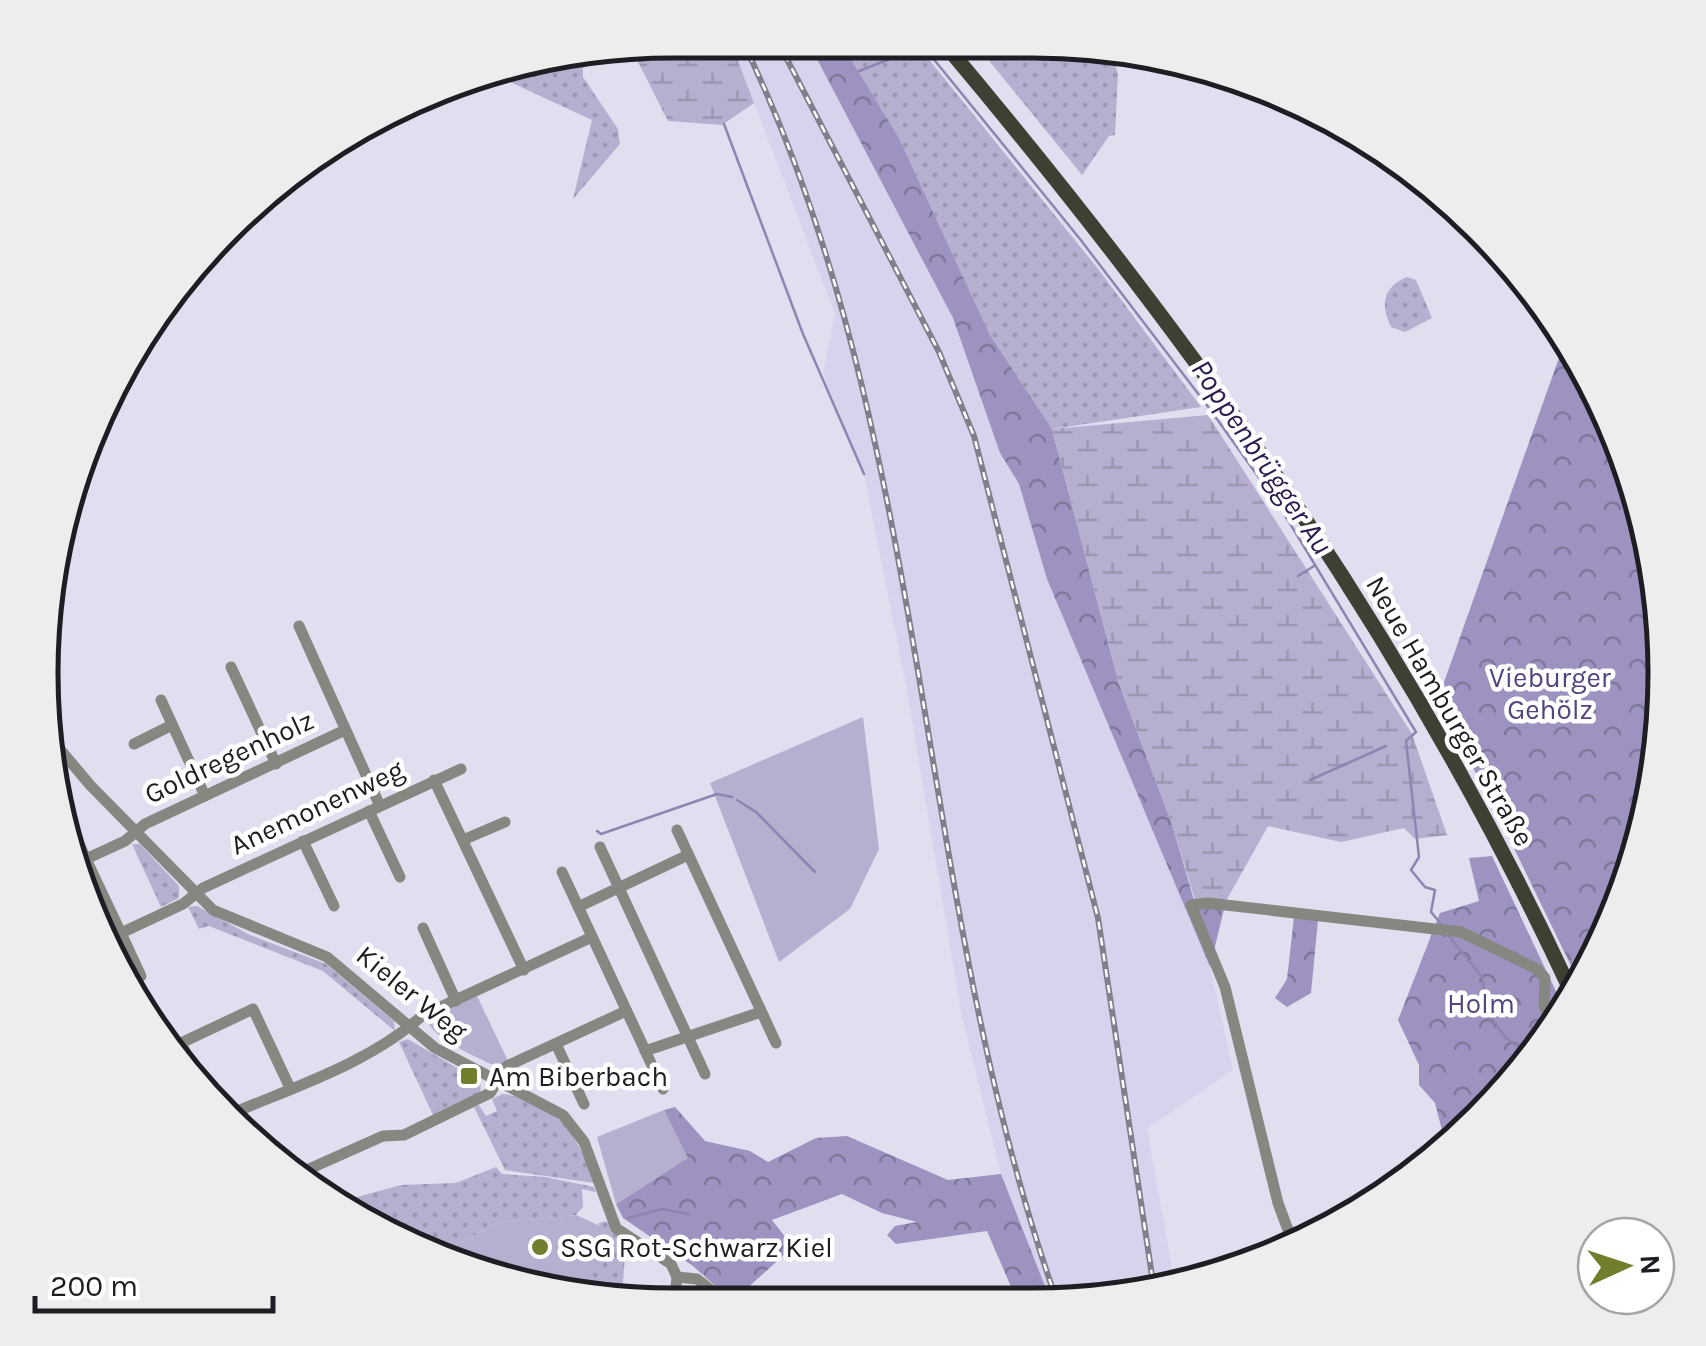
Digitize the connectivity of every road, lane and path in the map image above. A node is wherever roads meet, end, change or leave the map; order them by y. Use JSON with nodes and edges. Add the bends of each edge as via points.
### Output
{"nodes":[{"id":1,"x":956,"y":58,"type":"edge"},
{"id":2,"x":299,"y":626,"type":"dead end"},
{"id":3,"x":232,"y":667,"type":"dead end"},
{"id":4,"x":160,"y":700,"type":"dead end"},
{"id":5,"x":172,"y":725,"type":"junction"},
{"id":6,"x":343,"y":732,"type":"junction"},
{"id":7,"x":134,"y":744,"type":"dead end"},
{"id":8,"x":63,"y":751,"type":"edge"},
{"id":9,"x":276,"y":764,"type":"junction"},
{"id":10,"x":460,"y":769,"type":"dead end"},
{"id":11,"x":434,"y":780,"type":"junction"},
{"id":12,"x":205,"y":796,"type":"junction"},
{"id":13,"x":374,"y":809,"type":"junction"},
{"id":14,"x":505,"y":822,"type":"dead end"},
{"id":15,"x":677,"y":830,"type":"dead end"},
{"id":16,"x":136,"y":831,"type":"junction"},
{"id":17,"x":463,"y":840,"type":"junction"},
{"id":18,"x":303,"y":841,"type":"junction"},
{"id":19,"x":600,"y":847,"type":"dead end"},
{"id":20,"x":688,"y":855,"type":"junction"},
{"id":21,"x":86,"y":859,"type":"edge"},
{"id":22,"x":87,"y":861,"type":"edge"},
{"id":23,"x":562,"y":872,"type":"dead end"},
{"id":24,"x":400,"y":877,"type":"dead end"},
{"id":25,"x":618,"y":888,"type":"junction"},
{"id":26,"x":196,"y":894,"type":"junction"},
{"id":27,"x":334,"y":906,"type":"dead end"},
{"id":28,"x":578,"y":906,"type":"junction"},
{"id":29,"x":422,"y":928,"type":"dead end"},
{"id":30,"x":121,"y":933,"type":"junction"},
{"id":31,"x":592,"y":937,"type":"junction"},
{"id":32,"x":524,"y":970,"type":"junction"},
{"id":33,"x":141,"y":976,"type":"dead end"},
{"id":34,"x":1566,"y":981,"type":"edge"},
{"id":35,"x":456,"y":1001,"type":"junction"},
{"id":36,"x":626,"y":1010,"type":"junction"},
{"id":37,"x":761,"y":1012,"type":"junction"},
{"id":38,"x":1547,"y":1012,"type":"edge"},
{"id":39,"x":408,"y":1030,"type":"junction"},
{"id":40,"x":686,"y":1034,"type":"junction"},
{"id":41,"x":181,"y":1043,"type":"edge"},
{"id":42,"x":776,"y":1043,"type":"dead end"},
{"id":43,"x":556,"y":1044,"type":"junction"},
{"id":44,"x":645,"y":1051,"type":"junction"},
{"id":45,"x":704,"y":1074,"type":"dead end"},
{"id":46,"x":496,"y":1082,"type":"junction"},
{"id":47,"x":290,"y":1088,"type":"junction"},
{"id":48,"x":663,"y":1089,"type":"dead end"},
{"id":49,"x":584,"y":1104,"type":"dead end"},
{"id":50,"x":240,"y":1110,"type":"edge"},
{"id":51,"x":309,"y":1169,"type":"edge"},
{"id":52,"x":1289,"y":1233,"type":"edge"},
{"id":53,"x":677,"y":1277,"type":"junction"},
{"id":54,"x":676,"y":1288,"type":"edge"},
{"id":55,"x":707,"y":1288,"type":"edge"}],
"edges":[{"from":1,"to":34,"type":"main road","name":"Neue Hamburger Straße","via":[[1141,284],[1284,484],[1468,788]]},
{"from":2,"to":6,"type":"street"},
{"from":3,"to":9,"type":"street"},
{"from":4,"to":5,"type":"street"},
{"from":5,"to":7,"type":"street"},
{"from":5,"to":12,"type":"street"},
{"from":6,"to":9,"type":"street","name":"Goldregenholz"},
{"from":6,"to":13,"type":"street"},
{"from":8,"to":16,"type":"street","name":"Kieler Weg"},
{"from":9,"to":12,"type":"street","name":"Goldregenholz"},
{"from":10,"to":11,"type":"street","name":"Anemonenweg"},
{"from":11,"to":13,"type":"street","name":"Anemonenweg"},
{"from":11,"to":17,"type":"street"},
{"from":12,"to":16,"type":"street","name":"Goldregenholz"},
{"from":13,"to":18,"type":"street","name":"Anemonenweg"},
{"from":13,"to":24,"type":"street"},
{"from":14,"to":17,"type":"street"},
{"from":15,"to":20,"type":"street"},
{"from":16,"to":21,"type":"street","name":"Goldregenholz"},
{"from":16,"to":26,"type":"street","name":"Kieler Weg"},
{"from":17,"to":32,"type":"street"},
{"from":18,"to":26,"type":"street","name":"Anemonenweg"},
{"from":18,"to":27,"type":"street"},
{"from":19,"to":25,"type":"street"},
{"from":20,"to":25,"type":"street"},
{"from":20,"to":37,"type":"street"},
{"from":22,"to":30,"type":"street"},
{"from":23,"to":28,"type":"street"},
{"from":25,"to":28,"type":"street"},
{"from":25,"to":40,"type":"street"},
{"from":26,"to":30,"type":"street","name":"Anemonenweg"},
{"from":26,"to":39,"type":"street","name":"Kieler Weg","via":[[250,928],[327,957]]},
{"from":28,"to":31,"type":"street"},
{"from":29,"to":35,"type":"street"},
{"from":30,"to":33,"type":"street"},
{"from":31,"to":32,"type":"street"},
{"from":31,"to":36,"type":"street"},
{"from":32,"to":35,"type":"street"},
{"from":35,"to":39,"type":"street","via":[[423,1015]]},
{"from":36,"to":43,"type":"street"},
{"from":36,"to":44,"type":"street"},
{"from":37,"to":40,"type":"street"},
{"from":37,"to":42,"type":"street"},
{"from":38,"to":52,"type":"street","via":[[1545,978],[1485,940],[1443,929],[1191,905],[1225,987]]},
{"from":39,"to":46,"type":"street","name":"Kieler Weg"},
{"from":39,"to":47,"type":"street"},
{"from":40,"to":44,"type":"street"},
{"from":40,"to":45,"type":"street"},
{"from":41,"to":47,"type":"street","via":[[253,1009]]},
{"from":43,"to":46,"type":"street","via":[[507,1066]]},
{"from":43,"to":49,"type":"street"},
{"from":44,"to":48,"type":"street"},
{"from":46,"to":51,"type":"street","via":[[490,1094],[404,1135],[382,1136]]},
{"from":46,"to":53,"type":"street","name":"Kieler Weg","via":[[578,1130],[616,1228],[672,1264]]},
{"from":47,"to":50,"type":"street"},
{"from":53,"to":54,"type":"street"},
{"from":53,"to":55,"type":"street","name":"Kieler Weg"}]}
